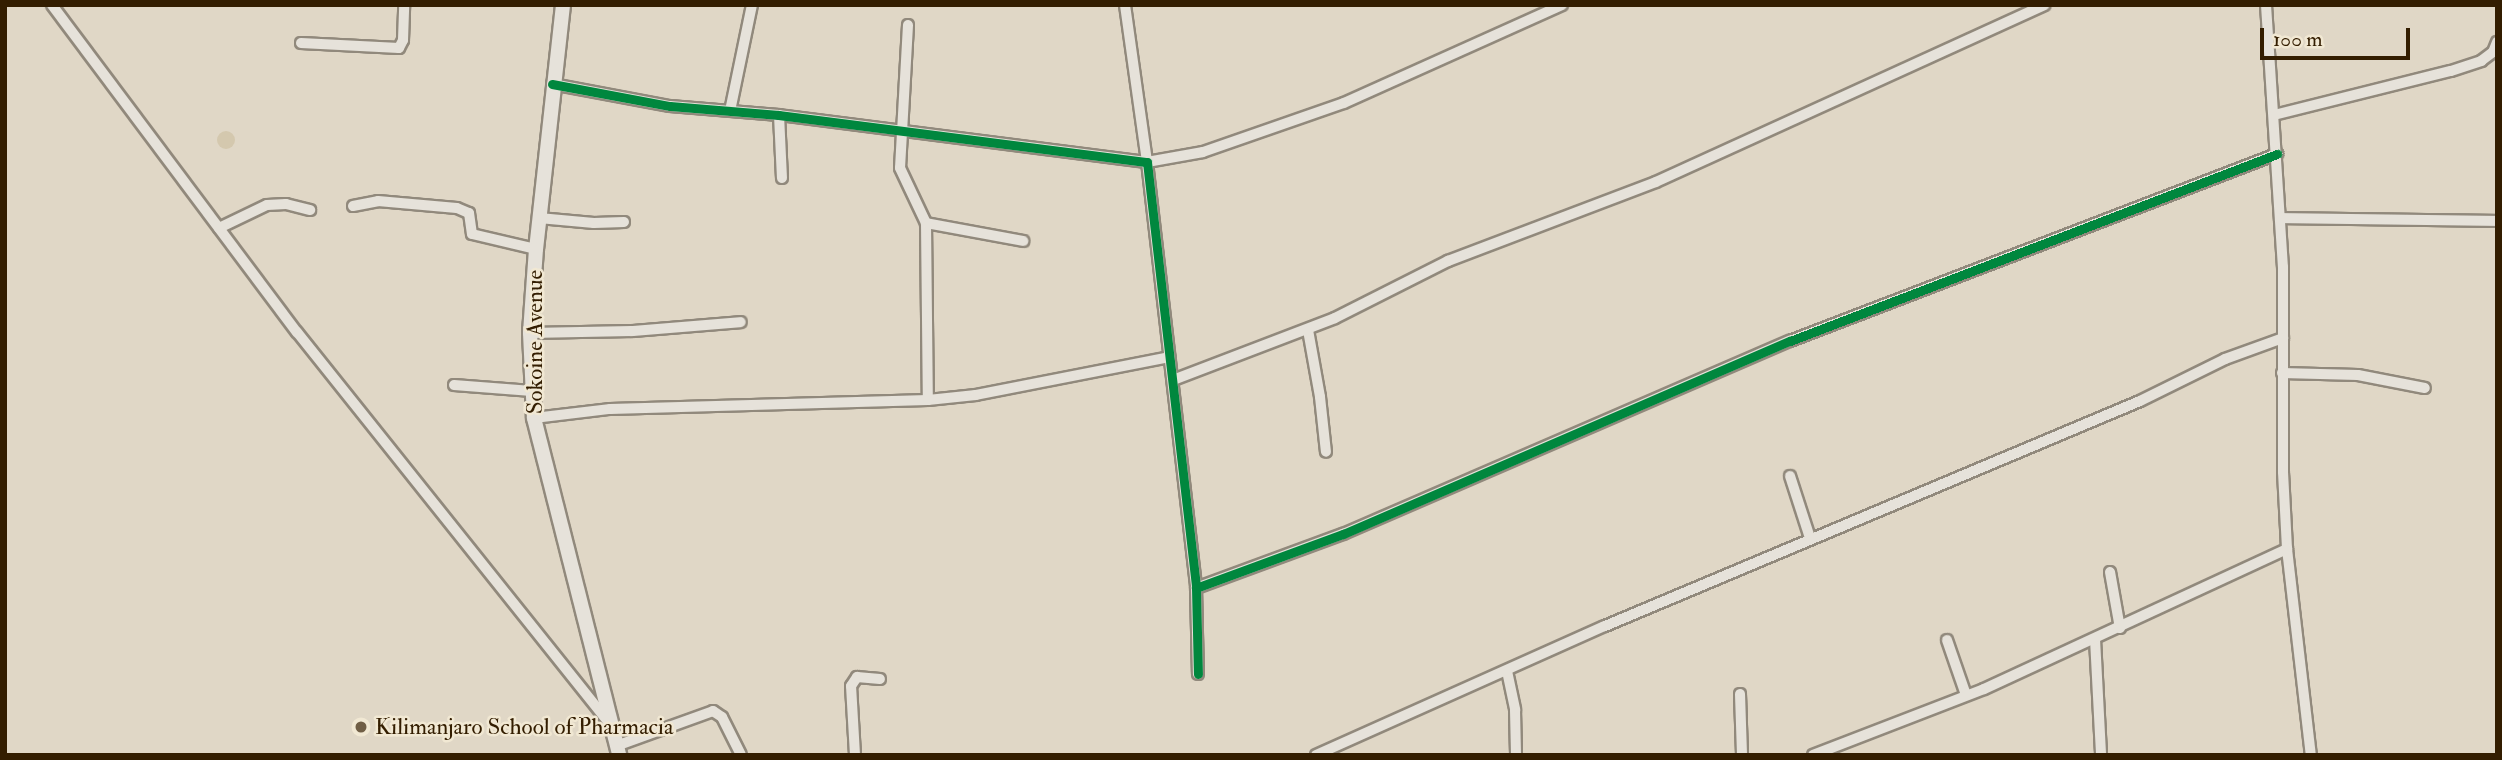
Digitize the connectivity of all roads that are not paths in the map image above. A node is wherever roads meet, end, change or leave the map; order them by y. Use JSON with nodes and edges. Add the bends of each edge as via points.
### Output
{"nodes":[{"id":1,"x":52,"y":5,"type":"edge"},
{"id":2,"x":404,"y":5,"type":"edge"},
{"id":3,"x":563,"y":5,"type":"edge"},
{"id":4,"x":752,"y":5,"type":"edge"},
{"id":5,"x":1125,"y":5,"type":"edge"},
{"id":6,"x":1562,"y":5,"type":"edge"},
{"id":7,"x":2045,"y":5,"type":"edge"},
{"id":8,"x":2266,"y":5,"type":"edge"},
{"id":9,"x":908,"y":24,"type":"dead end"},
{"id":10,"x":2497,"y":42,"type":"edge"},
{"id":11,"x":300,"y":43,"type":"dead end"},
{"id":12,"x":552,"y":84,"type":"junction"},
{"id":13,"x":730,"y":111,"type":"junction"},
{"id":14,"x":779,"y":115,"type":"junction"},
{"id":15,"x":2274,"y":115,"type":"junction"},
{"id":16,"x":902,"y":132,"type":"junction"},
{"id":17,"x":2277,"y":154,"type":"junction"},
{"id":18,"x":1147,"y":162,"type":"junction"},
{"id":19,"x":782,"y":178,"type":"dead end"},
{"id":20,"x":353,"y":206,"type":"dead end"},
{"id":21,"x":310,"y":210,"type":"dead end"},
{"id":22,"x":539,"y":218,"type":"junction"},
{"id":23,"x":2280,"y":218,"type":"junction"},
{"id":24,"x":2497,"y":221,"type":"edge"},
{"id":25,"x":624,"y":222,"type":"dead end"},
{"id":26,"x":926,"y":223,"type":"junction"},
{"id":27,"x":219,"y":228,"type":"junction"},
{"id":28,"x":1023,"y":241,"type":"dead end"},
{"id":29,"x":536,"y":249,"type":"junction"},
{"id":30,"x":741,"y":322,"type":"dead end"},
{"id":31,"x":1308,"y":330,"type":"junction"},
{"id":32,"x":530,"y":333,"type":"junction"},
{"id":33,"x":2283,"y":338,"type":"junction"},
{"id":34,"x":1169,"y":357,"type":"junction"},
{"id":35,"x":2282,"y":373,"type":"junction"},
{"id":36,"x":1173,"y":380,"type":"junction"},
{"id":37,"x":454,"y":386,"type":"dead end"},
{"id":38,"x":2425,"y":388,"type":"dead end"},
{"id":39,"x":532,"y":391,"type":"junction"},
{"id":40,"x":928,"y":400,"type":"junction"},
{"id":41,"x":534,"y":418,"type":"junction"},
{"id":42,"x":1326,"y":452,"type":"dead end"},
{"id":43,"x":1790,"y":476,"type":"dead end"},
{"id":44,"x":1810,"y":538,"type":"junction"},
{"id":45,"x":2287,"y":549,"type":"junction"},
{"id":46,"x":2110,"y":572,"type":"dead end"},
{"id":47,"x":1196,"y":588,"type":"junction"},
{"id":48,"x":2120,"y":628,"type":"junction"},
{"id":49,"x":2095,"y":639,"type":"junction"},
{"id":50,"x":1947,"y":640,"type":"dead end"},
{"id":51,"x":1507,"y":671,"type":"junction"},
{"id":52,"x":1198,"y":674,"type":"dead end"},
{"id":53,"x":880,"y":679,"type":"dead end"},
{"id":54,"x":1740,"y":694,"type":"dead end"},
{"id":55,"x":1966,"y":695,"type":"junction"},
{"id":56,"x":608,"y":721,"type":"junction"},
{"id":57,"x":617,"y":750,"type":"edge"},
{"id":58,"x":741,"y":755,"type":"edge"},
{"id":59,"x":855,"y":755,"type":"edge"},
{"id":60,"x":1317,"y":755,"type":"edge"},
{"id":61,"x":1516,"y":755,"type":"edge"},
{"id":62,"x":1742,"y":755,"type":"edge"},
{"id":63,"x":1813,"y":755,"type":"edge"},
{"id":64,"x":2101,"y":755,"type":"edge"},
{"id":65,"x":2311,"y":755,"type":"edge"}],
"edges":[{"from":1,"to":27,"type":"street"},
{"from":2,"to":11,"type":"street","via":[[399,48]]},
{"from":3,"to":12,"type":"street","name":"Sokoine Avenue"},
{"from":4,"to":13,"type":"street"},
{"from":5,"to":18,"type":"street"},
{"from":6,"to":18,"type":"street","via":[[1344,103],[1203,152]]},
{"from":7,"to":31,"type":"street","via":[[1656,182],[1448,261]]},
{"from":8,"to":15,"type":"street"},
{"from":9,"to":16,"type":"street"},
{"from":10,"to":15,"type":"street","via":[[2489,56],[2461,68]]},
{"from":12,"to":13,"type":"street","via":[[670,106]]},
{"from":12,"to":22,"type":"street","name":"Sokoine Avenue"},
{"from":13,"to":14,"type":"street"},
{"from":14,"to":16,"type":"street"},
{"from":14,"to":19,"type":"street"},
{"from":15,"to":17,"type":"street"},
{"from":16,"to":18,"type":"street"},
{"from":16,"to":26,"type":"street","via":[[900,168]]},
{"from":17,"to":23,"type":"street"},
{"from":17,"to":47,"type":"street","via":[[1790,341],[1343,534]]},
{"from":18,"to":34,"type":"street"},
{"from":20,"to":29,"type":"street","via":[[378,201],[457,208],[469,213],[471,233]]},
{"from":21,"to":27,"type":"street","via":[[267,205]]},
{"from":22,"to":25,"type":"street"},
{"from":22,"to":29,"type":"street","name":"Sokoine Avenue"},
{"from":23,"to":24,"type":"street"},
{"from":23,"to":33,"type":"street"},
{"from":26,"to":28,"type":"street"},
{"from":26,"to":40,"type":"street"},
{"from":27,"to":56,"type":"street"},
{"from":29,"to":32,"type":"street","name":"Sokoine Avenue"},
{"from":30,"to":32,"type":"street"},
{"from":31,"to":36,"type":"street"},
{"from":31,"to":42,"type":"street"},
{"from":32,"to":39,"type":"street","name":"Sokoine Avenue"},
{"from":33,"to":35,"type":"street"},
{"from":33,"to":44,"type":"street"},
{"from":34,"to":36,"type":"street"},
{"from":34,"to":40,"type":"street","via":[[999,393]]},
{"from":35,"to":38,"type":"street","via":[[2358,375]]},
{"from":35,"to":45,"type":"street"},
{"from":36,"to":47,"type":"street"},
{"from":37,"to":39,"type":"street"},
{"from":39,"to":41,"type":"street","name":"Sokoine Avenue"},
{"from":40,"to":41,"type":"street","via":[[610,409]]},
{"from":41,"to":56,"type":"street","name":"Sokoine Avenue"},
{"from":43,"to":44,"type":"street"},
{"from":44,"to":51,"type":"street"},
{"from":45,"to":48,"type":"street"},
{"from":45,"to":65,"type":"street"},
{"from":46,"to":48,"type":"street"},
{"from":47,"to":52,"type":"street"},
{"from":48,"to":49,"type":"street"},
{"from":49,"to":55,"type":"street"},
{"from":49,"to":64,"type":"street"},
{"from":50,"to":55,"type":"street"},
{"from":51,"to":60,"type":"street"},
{"from":51,"to":61,"type":"street","via":[[1515,710]]},
{"from":53,"to":59,"type":"street","via":[[857,677],[851,686]]},
{"from":54,"to":62,"type":"street"},
{"from":55,"to":63,"type":"street"},
{"from":56,"to":57,"type":"street","name":"Sokoine Avenue"},
{"from":57,"to":58,"type":"street","via":[[713,711],[722,717]]}]}
